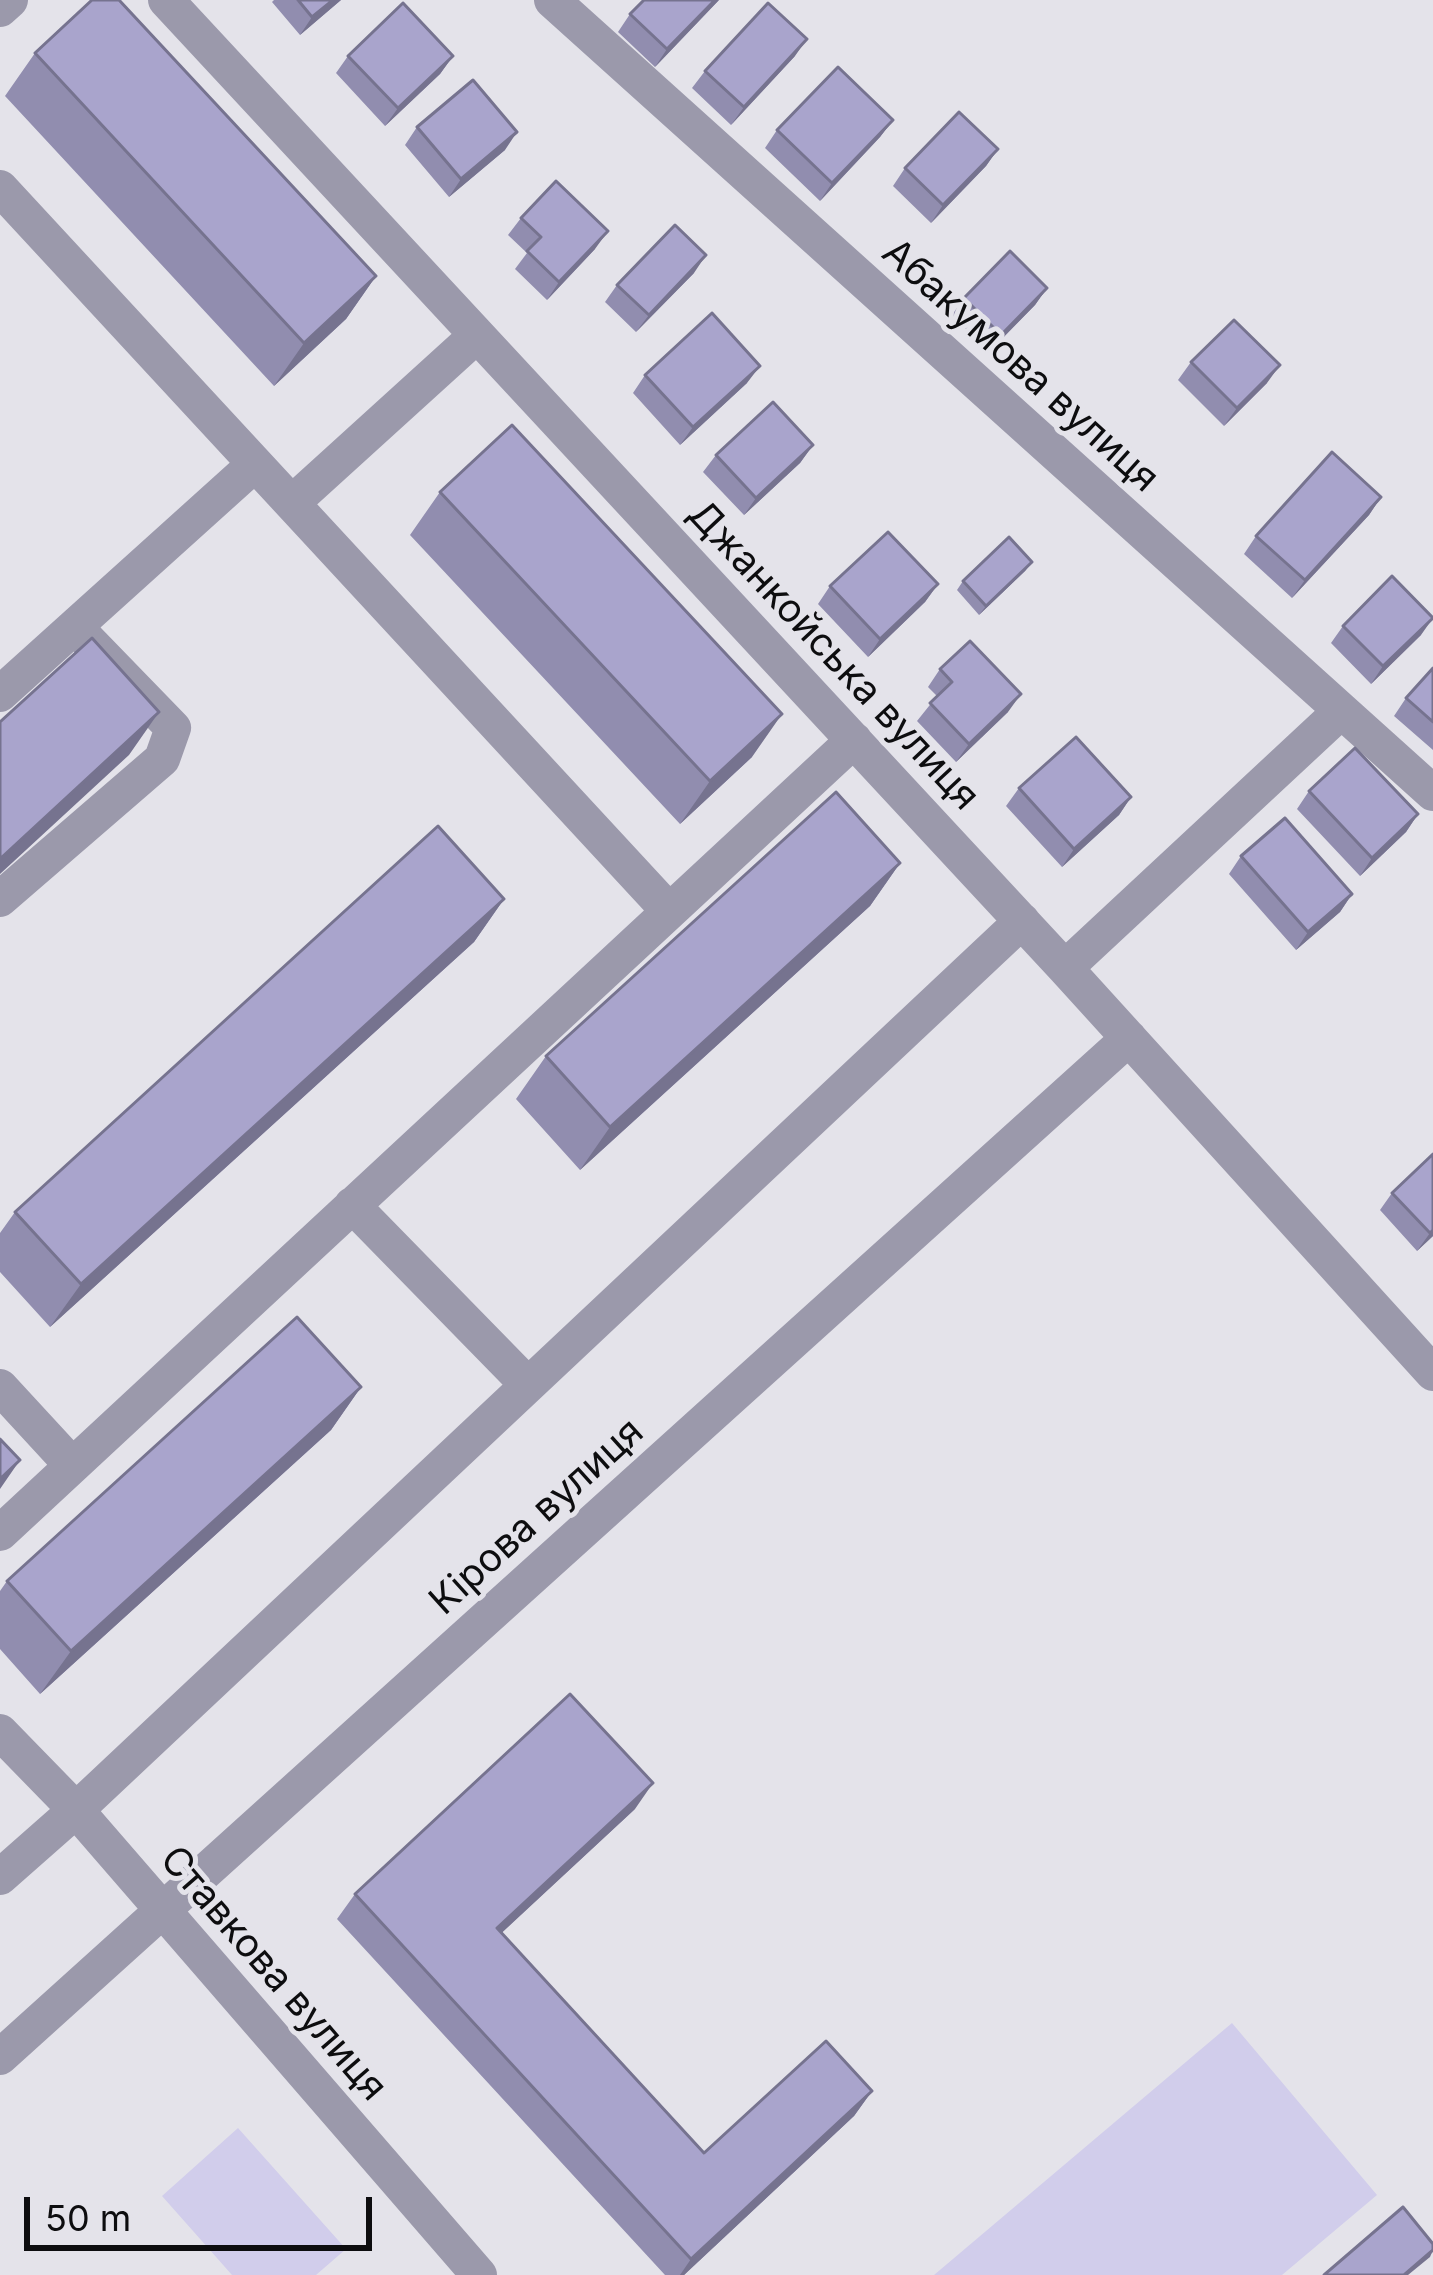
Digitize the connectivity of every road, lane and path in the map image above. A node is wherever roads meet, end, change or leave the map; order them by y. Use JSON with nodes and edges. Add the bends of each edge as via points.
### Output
{"nodes":[{"id":1,"x":10,"y":0,"type":"edge"},
{"id":2,"x":166,"y":0,"type":"edge"},
{"id":3,"x":552,"y":0,"type":"edge"},
{"id":4,"x":0,"y":9,"type":"edge"},
{"id":5,"x":0,"y":188,"type":"edge"},
{"id":6,"x":477,"y":335,"type":"junction"},
{"id":7,"x":255,"y":464,"type":"junction"},
{"id":8,"x":292,"y":503,"type":"junction"},
{"id":9,"x":75,"y":627,"type":"junction"},
{"id":10,"x":0,"y":694,"type":"edge"},
{"id":11,"x":1340,"y":712,"type":"junction"},
{"id":12,"x":854,"y":740,"type":"junction"},
{"id":13,"x":1433,"y":793,"type":"edge"},
{"id":14,"x":0,"y":899,"type":"edge"},
{"id":15,"x":669,"y":911,"type":"junction"},
{"id":16,"x":1022,"y":921,"type":"junction"},
{"id":17,"x":1065,"y":968,"type":"junction"},
{"id":18,"x":1129,"y":1038,"type":"junction"},
{"id":19,"x":352,"y":1205,"type":"junction"},
{"id":20,"x":1433,"y":1373,"type":"edge"},
{"id":21,"x":528,"y":1385,"type":"junction"},
{"id":22,"x":0,"y":1387,"type":"edge"},
{"id":23,"x":70,"y":1464,"type":"junction"},
{"id":24,"x":0,"y":1533,"type":"edge"},
{"id":25,"x":0,"y":1732,"type":"edge"},
{"id":26,"x":76,"y":1810,"type":"junction"},
{"id":27,"x":0,"y":1877,"type":"edge"},
{"id":28,"x":164,"y":1912,"type":"junction"},
{"id":29,"x":0,"y":2056,"type":"edge"},
{"id":30,"x":479,"y":2275,"type":"edge"}],
"edges":[{"from":1,"to":4,"type":"street"},
{"from":2,"to":6,"type":"street","name":"Джанкойська вулиця"},
{"from":3,"to":11,"type":"street","name":"Абакумова вулиця"},
{"from":5,"to":7,"type":"street"},
{"from":6,"to":8,"type":"street"},
{"from":6,"to":12,"type":"street","name":"Джанкойська вулиця"},
{"from":7,"to":8,"type":"street"},
{"from":7,"to":9,"type":"street"},
{"from":8,"to":15,"type":"street"},
{"from":9,"to":10,"type":"street"},
{"from":9,"to":14,"type":"street","via":[[173,728],[162,759]]},
{"from":11,"to":13,"type":"street","name":"Абакумова вулиця"},
{"from":11,"to":17,"type":"street"},
{"from":12,"to":15,"type":"street"},
{"from":12,"to":16,"type":"street","name":"Джанкойська вулиця"},
{"from":15,"to":19,"type":"street"},
{"from":16,"to":17,"type":"street","name":"Джанкойська вулиця"},
{"from":16,"to":21,"type":"street"},
{"from":17,"to":18,"type":"street","name":"Джанкойська вулиця"},
{"from":18,"to":20,"type":"street","name":"Джанкойська вулиця"},
{"from":18,"to":28,"type":"street","name":"Кірова вулиця"},
{"from":19,"to":21,"type":"street"},
{"from":19,"to":23,"type":"street"},
{"from":21,"to":26,"type":"street"},
{"from":22,"to":23,"type":"street"},
{"from":23,"to":24,"type":"street"},
{"from":25,"to":26,"type":"street","name":"Ставкова вулиця"},
{"from":26,"to":27,"type":"street"},
{"from":26,"to":28,"type":"street","name":"Ставкова вулиця"},
{"from":28,"to":29,"type":"street","name":"Кірова вулиця"},
{"from":28,"to":30,"type":"street","name":"Ставкова вулиця"}]}
